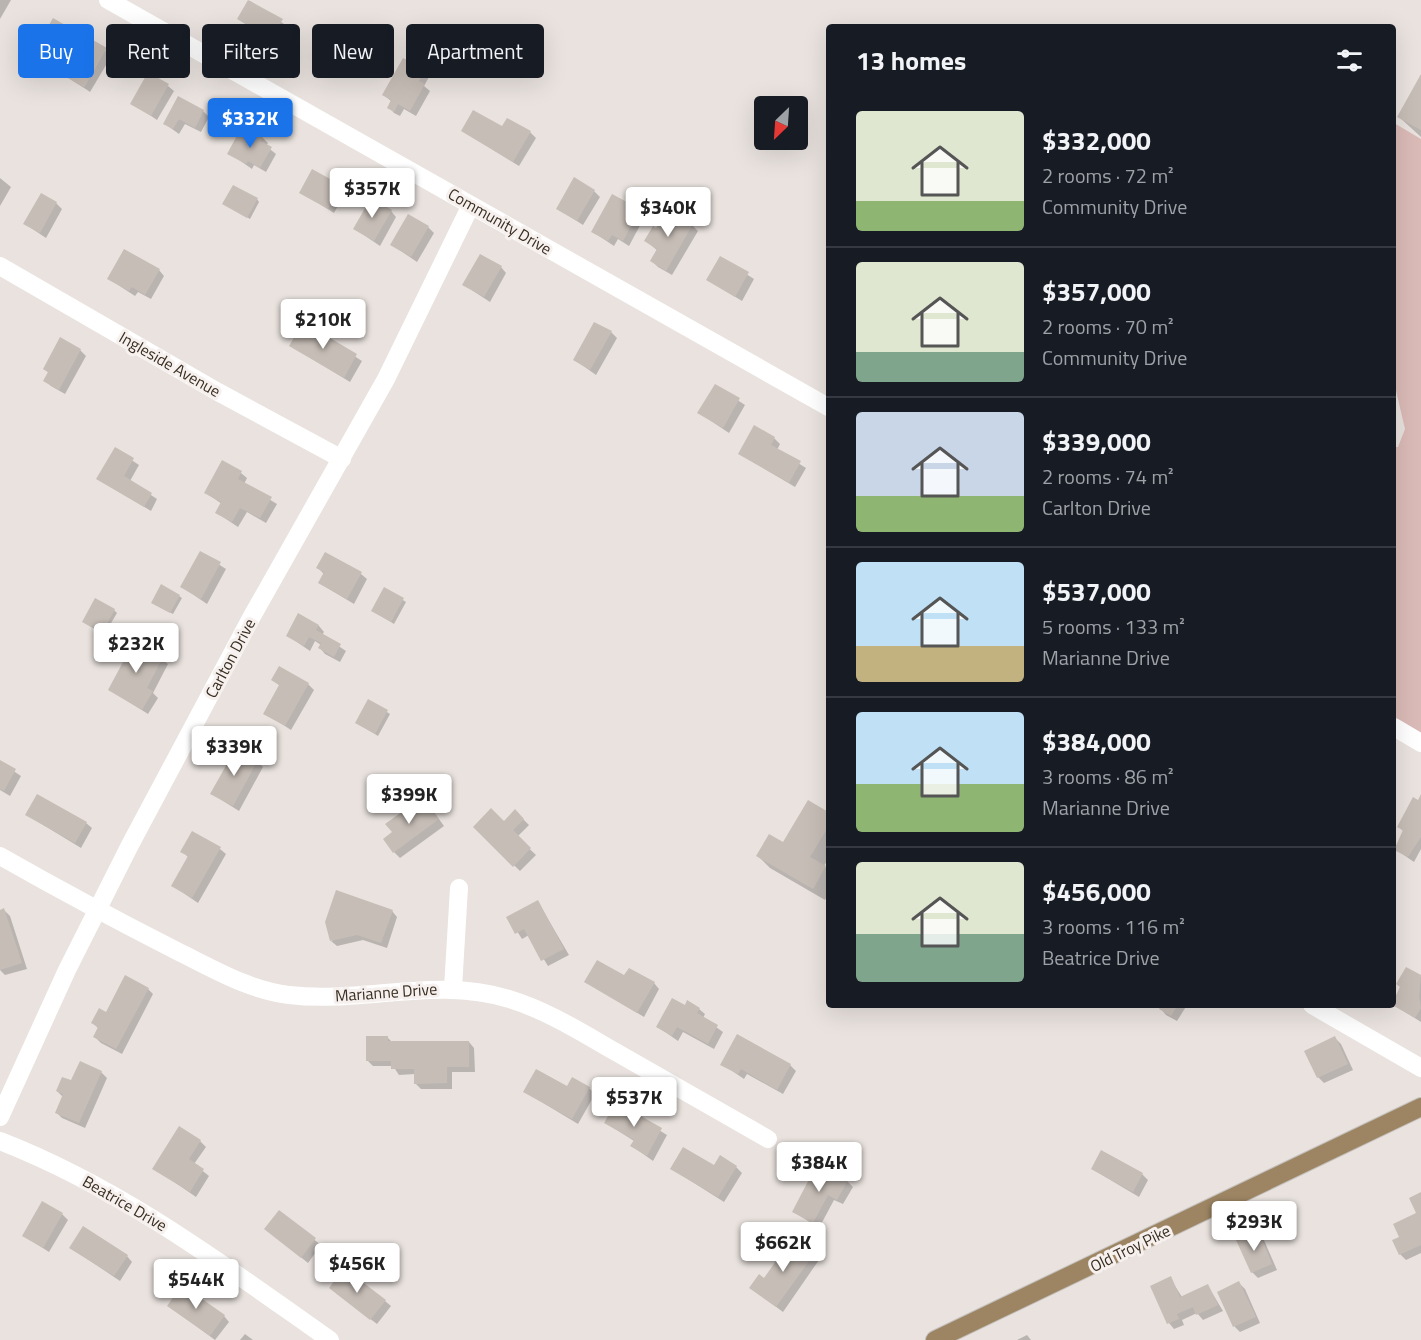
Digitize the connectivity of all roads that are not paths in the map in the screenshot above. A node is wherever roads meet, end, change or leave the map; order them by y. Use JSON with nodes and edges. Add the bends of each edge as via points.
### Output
{"nodes":[{"id":1,"x":108,"y":0,"type":"edge"},
{"id":2,"x":471,"y":205,"type":"junction"},
{"id":3,"x":0,"y":266,"type":"edge"},
{"id":4,"x":826,"y":406,"type":"edge"},
{"id":5,"x":342,"y":459,"type":"junction"},
{"id":6,"x":1396,"y":729,"type":"edge"},
{"id":7,"x":1421,"y":743,"type":"edge"},
{"id":8,"x":0,"y":856,"type":"edge"},
{"id":9,"x":459,"y":888,"type":"dead end"},
{"id":10,"x":97,"y":911,"type":"junction"},
{"id":11,"x":453,"y":988,"type":"junction"},
{"id":12,"x":1317,"y":1008,"type":"edge"},
{"id":13,"x":1421,"y":1068,"type":"edge"},
{"id":14,"x":1421,"y":1107,"type":"edge"},
{"id":15,"x":0,"y":1117,"type":"edge"},
{"id":16,"x":768,"y":1138,"type":"dead end"},
{"id":17,"x":0,"y":1141,"type":"edge"},
{"id":18,"x":330,"y":1340,"type":"edge"},
{"id":19,"x":935,"y":1340,"type":"edge"}],
"edges":[{"from":1,"to":2,"type":"street","name":"Community Drive"},
{"from":2,"to":4,"type":"street","name":"Community Drive"},
{"from":2,"to":5,"type":"street","name":"Carlton Drive","via":[[386,379]]},
{"from":3,"to":5,"type":"street","name":"Ingleside Avenue"},
{"from":5,"to":10,"type":"street","name":"Carlton Drive","via":[[251,618]]},
{"from":6,"to":7,"type":"street"},
{"from":8,"to":10,"type":"street","name":"Marianne Drive"},
{"from":9,"to":11,"type":"street"},
{"from":10,"to":11,"type":"street","name":"Marianne Drive","via":[[232,979],[286,994],[315,997]]},
{"from":10,"to":15,"type":"street","name":"Carlton Drive"},
{"from":11,"to":16,"type":"street","name":"Marianne Drive","via":[[509,999],[545,1014]]},
{"from":12,"to":13,"type":"street"},
{"from":14,"to":19,"type":"main road","name":"Old Troy Pike"},
{"from":17,"to":18,"type":"street","name":"Beatrice Drive","via":[[137,1208]]}]}
